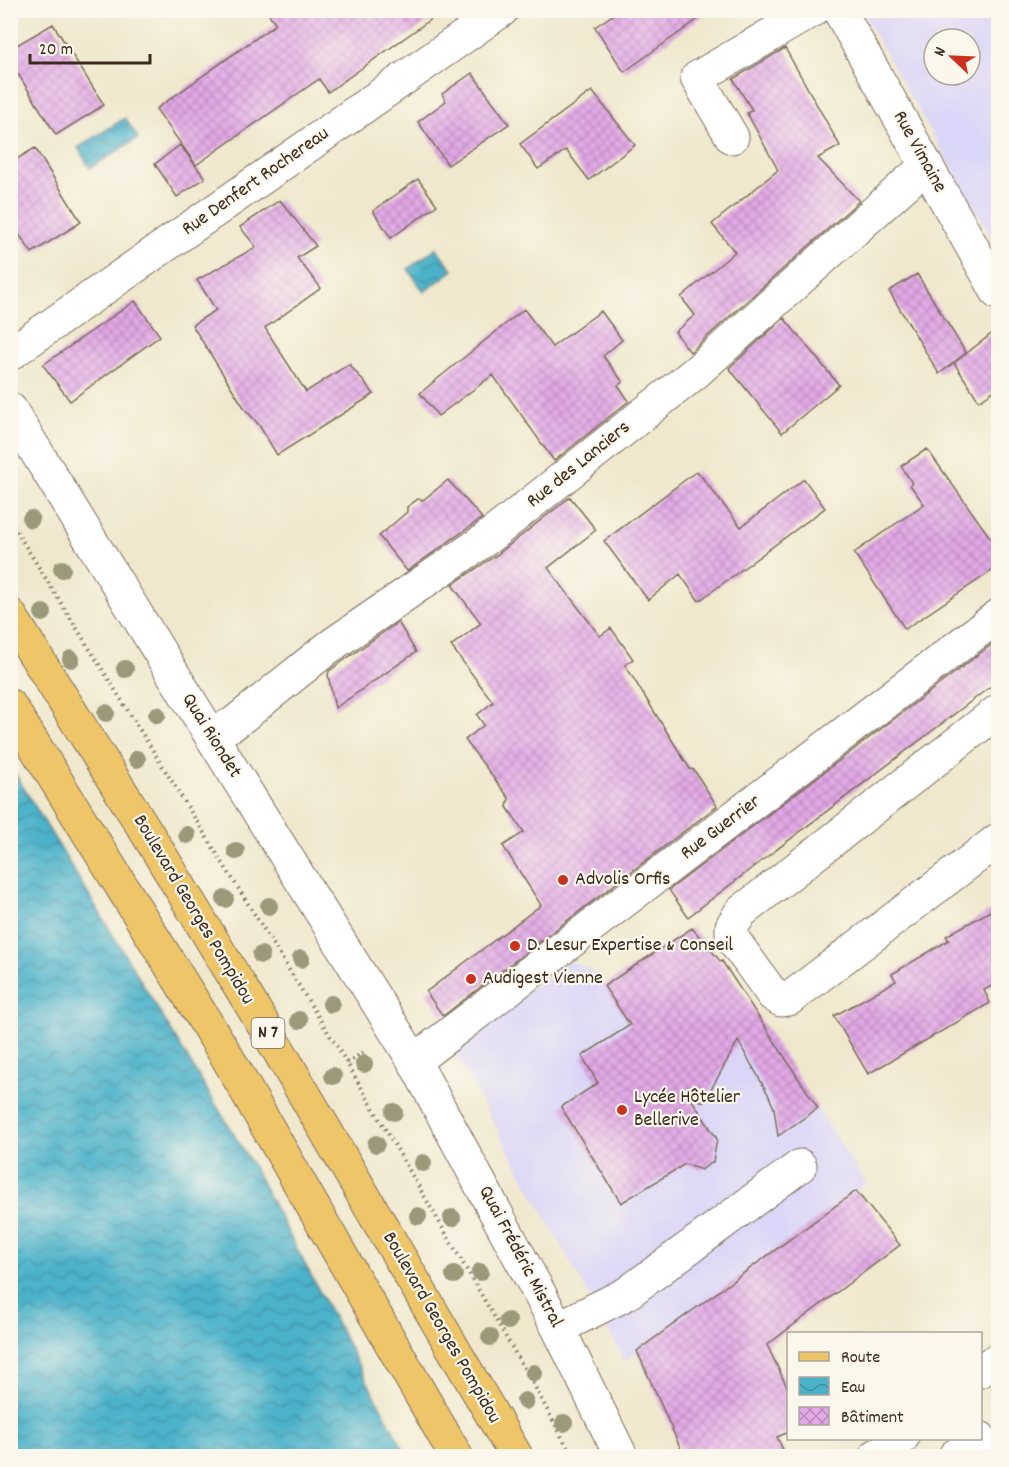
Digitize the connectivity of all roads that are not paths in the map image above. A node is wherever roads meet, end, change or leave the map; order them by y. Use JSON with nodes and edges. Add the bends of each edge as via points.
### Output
{"nodes":[{"id":1,"x":502,"y":10,"type":"edge"},
{"id":2,"x":813,"y":10,"type":"edge"},
{"id":3,"x":839,"y":10,"type":"edge"},
{"id":4,"x":732,"y":136,"type":"dead end"},
{"id":5,"x":926,"y":166,"type":"junction"},
{"id":6,"x":999,"y":293,"type":"edge"},
{"id":7,"x":10,"y":354,"type":"edge"},
{"id":8,"x":10,"y":409,"type":"edge"},
{"id":9,"x":10,"y":615,"type":"edge"},
{"id":10,"x":999,"y":616,"type":"edge"},
{"id":11,"x":10,"y":706,"type":"edge"},
{"id":12,"x":999,"y":711,"type":"edge"},
{"id":13,"x":210,"y":734,"type":"junction"},
{"id":14,"x":999,"y":840,"type":"edge"},
{"id":15,"x":414,"y":1061,"type":"junction"},
{"id":16,"x":800,"y":1166,"type":"dead end"},
{"id":17,"x":558,"y":1328,"type":"junction"},
{"id":18,"x":999,"y":1425,"type":"edge"},
{"id":19,"x":982,"y":1437,"type":"edge"},
{"id":20,"x":899,"y":1440,"type":"edge"},
{"id":21,"x":977,"y":1440,"type":"edge"},
{"id":22,"x":456,"y":1456,"type":"edge"},
{"id":23,"x":516,"y":1456,"type":"edge"},
{"id":24,"x":621,"y":1456,"type":"edge"},
{"id":25,"x":876,"y":1456,"type":"edge"},
{"id":26,"x":955,"y":1456,"type":"edge"}],
"edges":[{"from":1,"to":7,"type":"street","name":"Rue Denfert Rochereau"},
{"from":2,"to":4,"type":"street","via":[[697,78]]},
{"from":3,"to":5,"type":"street","name":"Rue Vimaine"},
{"from":5,"to":6,"type":"street","name":"Rue Vimaine"},
{"from":5,"to":13,"type":"street","name":"Rue des Lanciers","via":[[695,373],[495,532],[330,647],[233,724]]},
{"from":8,"to":13,"type":"street","name":"Quai Riondet"},
{"from":9,"to":23,"type":"main road","name":"Boulevard Georges Pompidou","number":"N 7","via":[[272,1039]]},
{"from":10,"to":15,"type":"street","name":"Rue Guerrier"},
{"from":11,"to":22,"type":"main road","number":"N 7","via":[[226,1055]]},
{"from":12,"to":14,"type":"street","via":[[741,912],[732,926],[732,938],[772,995],[789,999]]},
{"from":13,"to":15,"type":"street","name":"Quai Riondet"},
{"from":15,"to":17,"type":"street","name":"Quai Frédéric Mistral"},
{"from":16,"to":17,"type":"street","via":[[626,1294]]},
{"from":17,"to":24,"type":"street","name":"Quai Frédéric Mistral"},
{"from":18,"to":19,"type":"street"},
{"from":20,"to":25,"type":"street"},
{"from":21,"to":26,"type":"street"}]}
